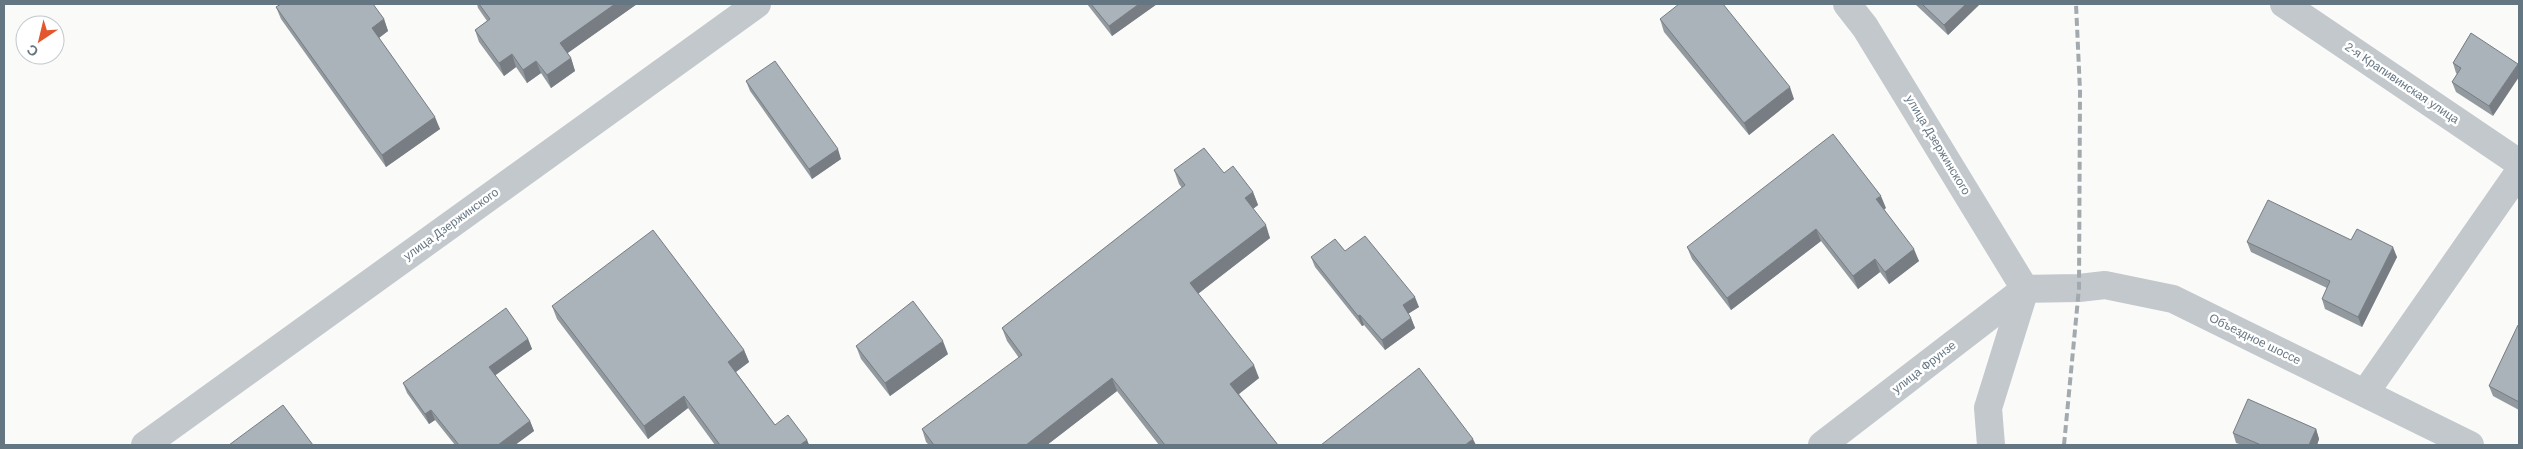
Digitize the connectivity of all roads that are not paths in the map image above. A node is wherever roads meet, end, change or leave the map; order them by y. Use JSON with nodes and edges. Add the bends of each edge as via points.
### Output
{"nodes":[{"id":1,"x":757,"y":4,"type":"edge"},
{"id":2,"x":1847,"y":4,"type":"edge"},
{"id":3,"x":2284,"y":4,"type":"edge"},
{"id":4,"x":2519,"y":163,"type":"edge"},
{"id":5,"x":2519,"y":172,"type":"edge"},
{"id":6,"x":2025,"y":288,"type":"junction"},
{"id":7,"x":2365,"y":393,"type":"junction"},
{"id":8,"x":145,"y":445,"type":"edge"},
{"id":9,"x":1822,"y":445,"type":"edge"},
{"id":10,"x":1991,"y":445,"type":"edge"},
{"id":11,"x":2470,"y":445,"type":"edge"}],
"edges":[{"from":1,"to":8,"type":"street","name":"улица Дзержинского"},
{"from":2,"to":6,"type":"street","name":"улица Дзержинского","via":[[1866,28]]},
{"from":3,"to":4,"type":"street","name":"2-я Крапивинская улица"},
{"from":5,"to":7,"type":"street"},
{"from":6,"to":7,"type":"street","name":"Объездное шоссе","via":[[2105,285],[2173,299]]},
{"from":6,"to":9,"type":"street","name":"улица Фрунзе"},
{"from":6,"to":10,"type":"street","via":[[1988,408]]},
{"from":7,"to":11,"type":"street","name":"Объездное шоссе"}]}
